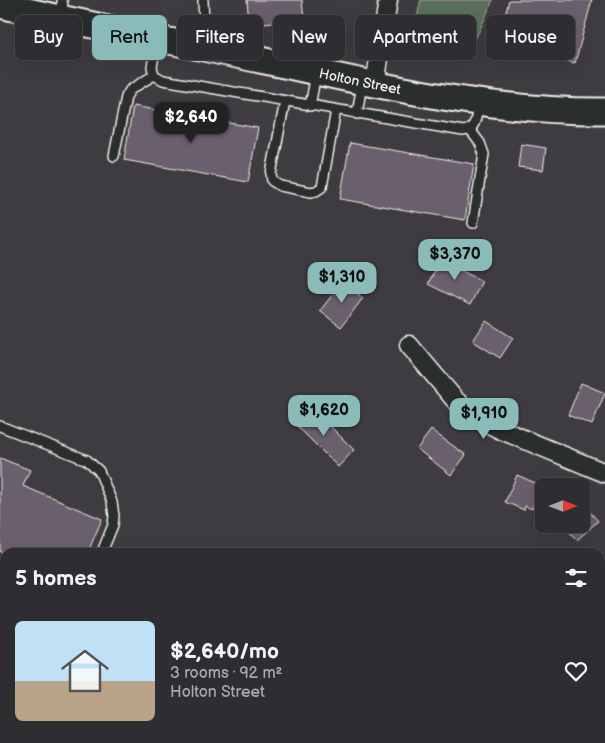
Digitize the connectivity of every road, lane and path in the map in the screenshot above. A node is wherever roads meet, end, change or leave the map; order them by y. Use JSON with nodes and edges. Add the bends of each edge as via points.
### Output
{"nodes":[{"id":1,"x":203,"y":0,"type":"edge"},
{"id":2,"x":388,"y":0,"type":"edge"},
{"id":3,"x":0,"y":5,"type":"edge"},
{"id":4,"x":63,"y":10,"type":"edge"},
{"id":5,"x":204,"y":15,"type":"edge"},
{"id":6,"x":92,"y":19,"type":"edge"},
{"id":7,"x":153,"y":60,"type":"edge"},
{"id":8,"x":258,"y":60,"type":"edge"},
{"id":9,"x":316,"y":72,"type":"junction"},
{"id":10,"x":154,"y":75,"type":"junction"},
{"id":11,"x":369,"y":83,"type":"junction"},
{"id":12,"x":285,"y":101,"type":"junction"},
{"id":13,"x":478,"y":101,"type":"junction"},
{"id":14,"x":310,"y":106,"type":"junction"},
{"id":15,"x":336,"y":110,"type":"junction"},
{"id":16,"x":605,"y":111,"type":"edge"},
{"id":17,"x":356,"y":114,"type":"junction"},
{"id":18,"x":470,"y":130,"type":"junction"},
{"id":19,"x":114,"y":156,"type":"dead end"},
{"id":20,"x":473,"y":222,"type":"dead end"},
{"id":21,"x":408,"y":345,"type":"dead end"},
{"id":22,"x":0,"y":426,"type":"edge"},
{"id":23,"x":605,"y":474,"type":"edge"},
{"id":24,"x":104,"y":548,"type":"edge"}],
"edges":[{"from":1,"to":5,"type":"lane"},
{"from":2,"to":11,"type":"street"},
{"from":3,"to":4,"type":"street","name":"Holton Street"},
{"from":4,"to":6,"type":"street","name":"Holton Street"},
{"from":7,"to":10,"type":"lane"},
{"from":8,"to":9,"type":"street","name":"Holton Street"},
{"from":9,"to":11,"type":"street","name":"Holton Street"},
{"from":9,"to":14,"type":"lane"},
{"from":10,"to":12,"type":"lane","via":[[163,80]]},
{"from":10,"to":19,"type":"lane","via":[[126,96]]},
{"from":11,"to":13,"type":"street","name":"Holton Street"},
{"from":11,"to":17,"type":"lane"},
{"from":12,"to":14,"type":"lane"},
{"from":12,"to":15,"type":"lane","via":[[271,174],[274,183],[280,186],[311,192],[322,187]]},
{"from":13,"to":16,"type":"street","name":"Holton Street","via":[[557,111]]},
{"from":13,"to":18,"type":"lane","via":[[475,123]]},
{"from":14,"to":15,"type":"lane"},
{"from":15,"to":17,"type":"lane"},
{"from":17,"to":18,"type":"lane"},
{"from":18,"to":20,"type":"lane","via":[[484,154]]},
{"from":21,"to":23,"type":"street","via":[[456,401],[477,417]]},
{"from":22,"to":24,"type":"lane","via":[[82,457],[99,471],[112,502],[114,516]]}]}
